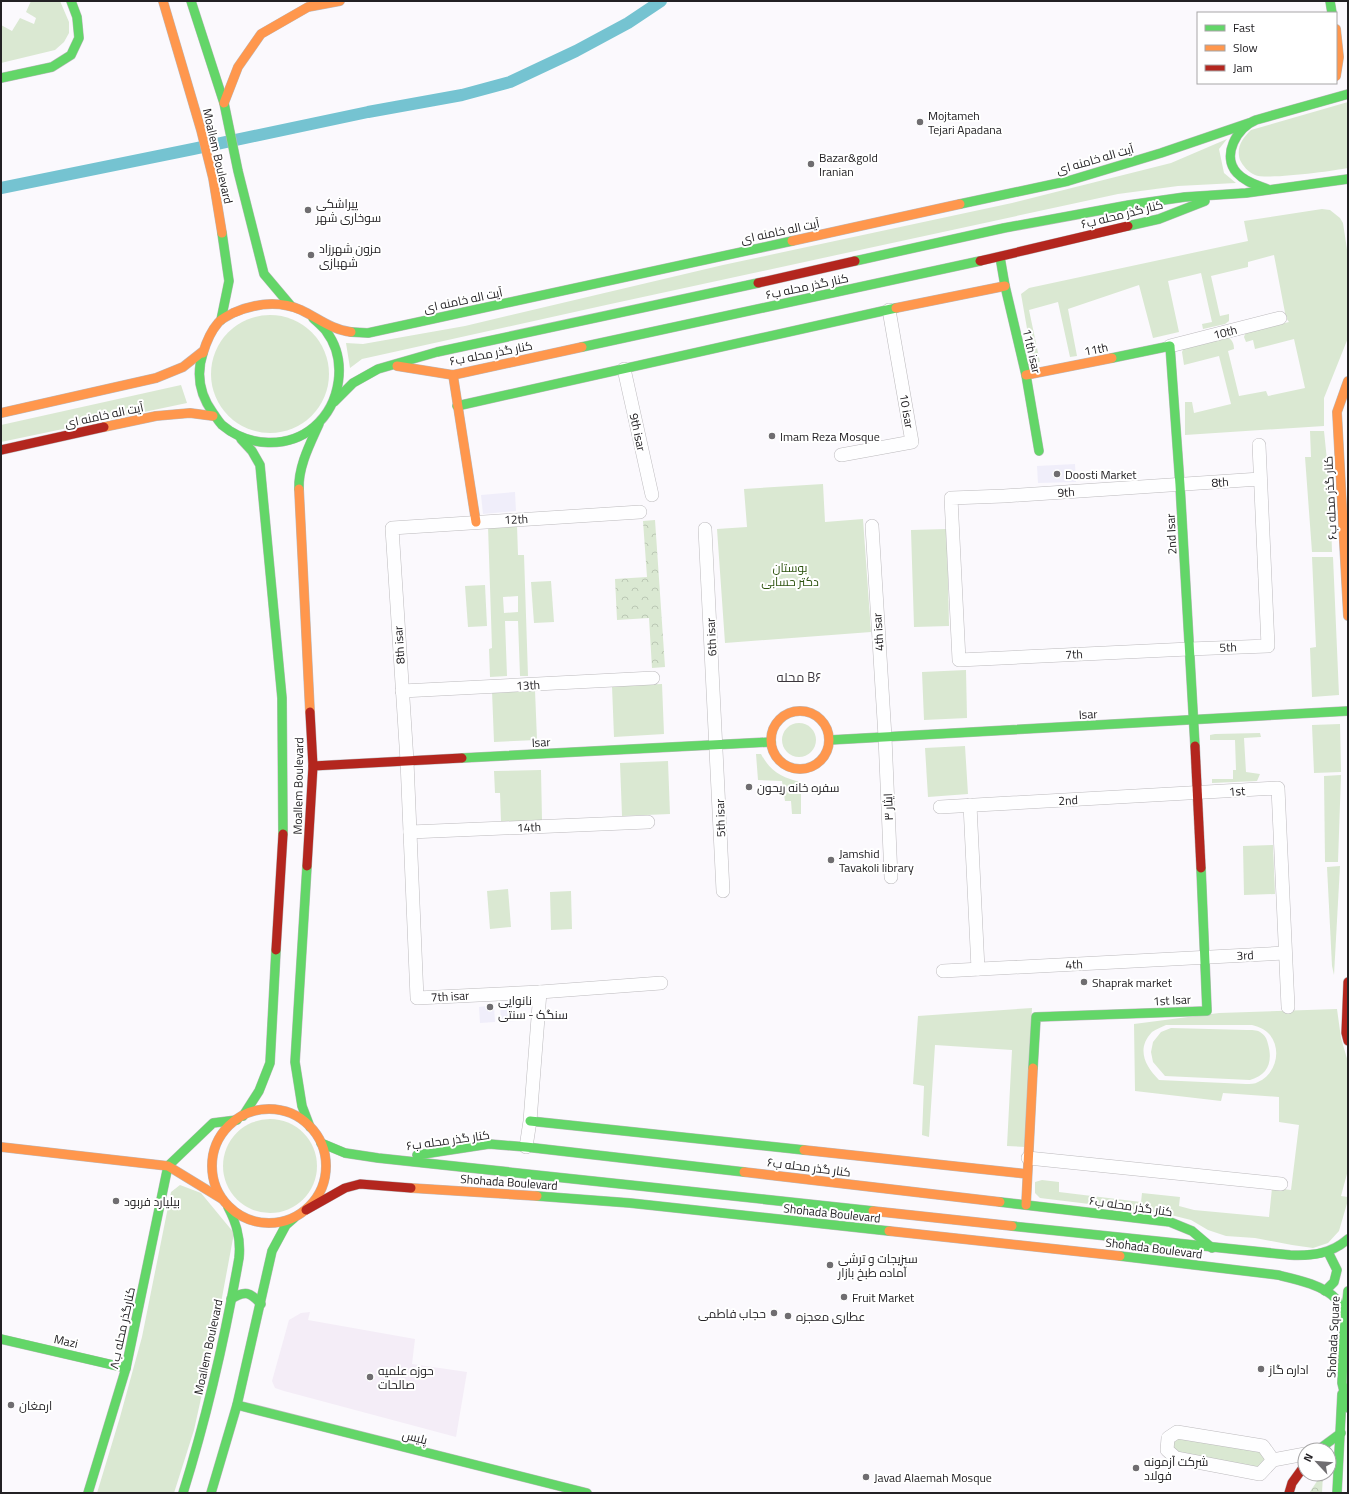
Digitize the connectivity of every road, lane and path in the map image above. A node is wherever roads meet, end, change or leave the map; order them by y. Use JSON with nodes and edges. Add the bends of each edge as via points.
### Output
{"nodes":[{"id":1,"x":71,"y":1,"type":"edge"},
{"id":2,"x":163,"y":1,"type":"edge"},
{"id":3,"x":191,"y":1,"type":"edge"},
{"id":4,"x":294,"y":1,"type":"edge"},
{"id":5,"x":340,"y":1,"type":"edge"},
{"id":6,"x":1330,"y":1,"type":"edge"},
{"id":7,"x":308,"y":7,"type":"junction"},
{"id":8,"x":1332,"y":12,"type":"edge"},
{"id":9,"x":1337,"y":38,"type":"edge"},
{"id":10,"x":1337,"y":70,"type":"edge"},
{"id":11,"x":1,"y":78,"type":"edge"},
{"id":12,"x":1330,"y":88,"type":"dead end"},
{"id":13,"x":1348,"y":94,"type":"edge"},
{"id":14,"x":224,"y":103,"type":"junction"},
{"id":15,"x":1314,"y":103,"type":"junction"},
{"id":16,"x":1249,"y":123,"type":"junction"},
{"id":17,"x":1348,"y":179,"type":"edge"},
{"id":18,"x":1313,"y":184,"type":"junction"},
{"id":19,"x":1268,"y":190,"type":"junction"},
{"id":20,"x":1343,"y":190,"type":"dead end"},
{"id":21,"x":1224,"y":194,"type":"junction"},
{"id":22,"x":1000,"y":257,"type":"junction"},
{"id":23,"x":1005,"y":286,"type":"junction"},
{"id":24,"x":291,"y":306,"type":"junction"},
{"id":25,"x":889,"y":310,"type":"junction"},
{"id":26,"x":313,"y":318,"type":"junction"},
{"id":27,"x":1280,"y":318,"type":"dead end"},
{"id":28,"x":221,"y":320,"type":"junction"},
{"id":29,"x":1170,"y":346,"type":"junction"},
{"id":30,"x":202,"y":352,"type":"junction"},
{"id":31,"x":390,"y":365,"type":"junction"},
{"id":32,"x":624,"y":369,"type":"junction"},
{"id":33,"x":453,"y":375,"type":"junction"},
{"id":34,"x":1026,"y":376,"type":"junction"},
{"id":35,"x":1348,"y":381,"type":"edge"},
{"id":36,"x":334,"y":402,"type":"junction"},
{"id":37,"x":457,"y":406,"type":"junction"},
{"id":38,"x":1,"y":413,"type":"edge"},
{"id":39,"x":213,"y":416,"type":"junction"},
{"id":40,"x":320,"y":423,"type":"junction"},
{"id":41,"x":241,"y":438,"type":"junction"},
{"id":42,"x":1259,"y":445,"type":"dead end"},
{"id":43,"x":1,"y":450,"type":"edge"},
{"id":44,"x":1039,"y":451,"type":"dead end"},
{"id":45,"x":841,"y":455,"type":"dead end"},
{"id":46,"x":1260,"y":479,"type":"junction"},
{"id":47,"x":1180,"y":485,"type":"junction"},
{"id":48,"x":652,"y":495,"type":"dead end"},
{"id":49,"x":640,"y":512,"type":"dead end"},
{"id":50,"x":476,"y":522,"type":"junction"},
{"id":51,"x":872,"y":526,"type":"dead end"},
{"id":52,"x":392,"y":528,"type":"joint"},
{"id":53,"x":705,"y":529,"type":"dead end"},
{"id":54,"x":1348,"y":616,"type":"edge"},
{"id":55,"x":1189,"y":649,"type":"junction"},
{"id":56,"x":958,"y":660,"type":"joint"},
{"id":57,"x":653,"y":678,"type":"dead end"},
{"id":58,"x":402,"y":691,"type":"junction"},
{"id":59,"x":1348,"y":712,"type":"edge"},
{"id":60,"x":1194,"y":720,"type":"junction"},
{"id":61,"x":885,"y":737,"type":"junction"},
{"id":62,"x":830,"y":740,"type":"junction"},
{"id":63,"x":771,"y":742,"type":"junction"},
{"id":64,"x":717,"y":745,"type":"junction"},
{"id":65,"x":407,"y":761,"type":"junction"},
{"id":66,"x":313,"y":766,"type":"junction"},
{"id":67,"x":1197,"y":794,"type":"junction"},
{"id":68,"x":970,"y":805,"type":"junction"},
{"id":69,"x":940,"y":807,"type":"dead end"},
{"id":70,"x":648,"y":822,"type":"dead end"},
{"id":71,"x":410,"y":832,"type":"junction"},
{"id":72,"x":891,"y":877,"type":"dead end"},
{"id":73,"x":723,"y":891,"type":"dead end"},
{"id":74,"x":1285,"y":953,"type":"junction"},
{"id":75,"x":1204,"y":957,"type":"junction"},
{"id":76,"x":978,"y":969,"type":"junction"},
{"id":77,"x":943,"y":971,"type":"dead end"},
{"id":78,"x":1348,"y":982,"type":"edge"},
{"id":79,"x":661,"y":983,"type":"dead end"},
{"id":80,"x":540,"y":992,"type":"junction"},
{"id":81,"x":1288,"y":1007,"type":"dead end"},
{"id":82,"x":1348,"y":1041,"type":"edge"},
{"id":83,"x":240,"y":1118,"type":"junction"},
{"id":84,"x":530,"y":1121,"type":"junction"},
{"id":85,"x":310,"y":1127,"type":"junction"},
{"id":86,"x":321,"y":1143,"type":"junction"},
{"id":87,"x":1,"y":1147,"type":"edge"},
{"id":88,"x":526,"y":1147,"type":"junction"},
{"id":89,"x":1028,"y":1158,"type":"junction"},
{"id":90,"x":395,"y":1160,"type":"junction"},
{"id":91,"x":168,"y":1166,"type":"junction"},
{"id":92,"x":1027,"y":1174,"type":"junction"},
{"id":93,"x":1281,"y":1184,"type":"dead end"},
{"id":94,"x":781,"y":1201,"type":"junction"},
{"id":95,"x":225,"y":1202,"type":"junction"},
{"id":96,"x":1026,"y":1205,"type":"junction"},
{"id":97,"x":306,"y":1210,"type":"junction"},
{"id":98,"x":294,"y":1218,"type":"junction"},
{"id":99,"x":779,"y":1220,"type":"junction"},
{"id":100,"x":1348,"y":1239,"type":"edge"},
{"id":101,"x":1212,"y":1248,"type":"junction"},
{"id":102,"x":1328,"y":1252,"type":"junction"},
{"id":103,"x":1326,"y":1291,"type":"junction"},
{"id":104,"x":1348,"y":1291,"type":"edge"},
{"id":105,"x":231,"y":1299,"type":"junction"},
{"id":106,"x":261,"y":1304,"type":"junction"},
{"id":107,"x":1346,"y":1316,"type":"junction"},
{"id":108,"x":1,"y":1339,"type":"edge"},
{"id":109,"x":126,"y":1368,"type":"junction"},
{"id":110,"x":1342,"y":1383,"type":"junction"},
{"id":111,"x":237,"y":1405,"type":"junction"},
{"id":112,"x":1348,"y":1408,"type":"edge"},
{"id":113,"x":1341,"y":1433,"type":"junction"},
{"id":114,"x":1329,"y":1442,"type":"edge"},
{"id":115,"x":1297,"y":1456,"type":"edge"},
{"id":116,"x":1287,"y":1459,"type":"junction"},
{"id":117,"x":1273,"y":1460,"type":"junction"},
{"id":118,"x":1297,"y":1478,"type":"edge"},
{"id":119,"x":1291,"y":1488,"type":"edge"},
{"id":120,"x":88,"y":1493,"type":"edge"},
{"id":121,"x":183,"y":1493,"type":"edge"},
{"id":122,"x":211,"y":1493,"type":"edge"},
{"id":123,"x":587,"y":1493,"type":"edge"},
{"id":124,"x":1337,"y":1493,"type":"edge"}],
"edges":[{"from":1,"to":11,"type":"main road","via":[[78,17],[80,38],[71,55],[52,67]]},
{"from":2,"to":28,"type":"main road","name":"Moallem Boulevard","via":[[213,178],[229,281]]},
{"from":3,"to":14,"type":"main road","name":"Moallem Boulevard"},
{"from":4,"to":7,"type":"main road"},
{"from":5,"to":7,"type":"main road"},
{"from":6,"to":8,"type":"main road"},
{"from":7,"to":14,"type":"main road","via":[[261,34],[238,67]]},
{"from":9,"to":10,"type":"main road"},
{"from":12,"to":15,"type":"main road"},
{"from":13,"to":15,"type":"main road","name":"آیت اله خامنه ای"},
{"from":14,"to":24,"type":"main road","name":"Moallem Boulevard","via":[[264,274]]},
{"from":15,"to":16,"type":"main road","name":"آیت اله خامنه ای"},
{"from":16,"to":19,"type":"main road","via":[[1238,133],[1232,144],[1230,158],[1234,170],[1241,178]]},
{"from":16,"to":26,"type":"main road","name":"آیت اله خامنه ای","via":[[1162,153],[1068,181],[368,333],[341,330]]},
{"from":17,"to":18,"type":"main road"},
{"from":18,"to":19,"type":"main road"},
{"from":18,"to":20,"type":"main road"},
{"from":19,"to":21,"type":"main road"},
{"from":21,"to":22,"type":"main road","name":"کنار گذر محله ب۶","via":[[1159,219]]},
{"from":21,"to":31,"type":"main road","via":[[1185,196],[1004,228],[437,352]]},
{"from":22,"to":23,"type":"main road","name":"11th isar"},
{"from":22,"to":33,"type":"main road","name":"کنار گذر محله ب۶"},
{"from":23,"to":25,"type":"main road"},
{"from":23,"to":34,"type":"main road","name":"11th isar"},
{"from":24,"to":26,"type":"main road","via":[[303,310]]},
{"from":24,"to":28,"type":"main road","via":[[269,302],[246,306]]},
{"from":25,"to":32,"type":"main road"},
{"from":25,"to":45,"type":"street","name":"10 isar","via":[[912,442]]},
{"from":26,"to":36,"type":"main road","via":[[329,335],[338,356],[340,379]]},
{"from":27,"to":29,"type":"street","name":"10th"},
{"from":28,"to":30,"type":"main road"},
{"from":29,"to":34,"type":"main road","name":"11th"},
{"from":29,"to":47,"type":"main road","name":"2nd Isar"},
{"from":30,"to":38,"type":"main road","name":"آیت اله خامنه ای","via":[[183,367],[156,378]]},
{"from":30,"to":39,"type":"main road","via":[[198,374],[202,396]]},
{"from":31,"to":33,"type":"main road","name":"کنار گذر محله ب۶"},
{"from":31,"to":36,"type":"main road","via":[[353,383]]},
{"from":32,"to":37,"type":"main road"},
{"from":32,"to":48,"type":"street","name":"9th isar"},
{"from":33,"to":37,"type":"main road"},
{"from":34,"to":44,"type":"main road","name":"11th isar"},
{"from":35,"to":54,"type":"main road","name":"کنار گذر محله ب۶","via":[[1337,412]]},
{"from":36,"to":40,"type":"main road"},
{"from":37,"to":50,"type":"main road"},
{"from":39,"to":41,"type":"main road","via":[[225,429]]},
{"from":39,"to":43,"type":"main road","name":"آیت اله خامنه ای","via":[[190,413],[156,416]]},
{"from":40,"to":41,"type":"main road","via":[[302,436],[282,443],[261,444]]},
{"from":40,"to":66,"type":"main road","name":"Moallem Boulevard","via":[[299,482]]},
{"from":41,"to":83,"type":"main road","name":"Moallem Boulevard","via":[[260,465],[282,698],[282,828],[274,1064],[252,1104]]},
{"from":42,"to":46,"type":"street"},
{"from":46,"to":47,"type":"street","name":"8th"},
{"from":46,"to":55,"type":"street","name":"5th","via":[[1268,646]]},
{"from":47,"to":55,"type":"main road","name":"2nd Isar"},
{"from":47,"to":56,"type":"street","name":"9th","via":[[951,498]]},
{"from":49,"to":50,"type":"street","name":"12th"},
{"from":50,"to":52,"type":"street","name":"12th"},
{"from":51,"to":61,"type":"street","name":"4th isar"},
{"from":52,"to":58,"type":"street","name":"8th isar"},
{"from":53,"to":64,"type":"street","name":"6th isar"},
{"from":55,"to":56,"type":"street","name":"7th"},
{"from":55,"to":60,"type":"main road","name":"2nd Isar"},
{"from":57,"to":58,"type":"street","name":"13th"},
{"from":58,"to":65,"type":"street","name":"8th isar"},
{"from":59,"to":60,"type":"main road","name":"Isar"},
{"from":60,"to":61,"type":"main road","name":"Isar"},
{"from":60,"to":67,"type":"main road","name":"1st Isar"},
{"from":61,"to":62,"type":"main road","name":"Isar"},
{"from":61,"to":72,"type":"street","name":"ایثار ۳"},
{"from":62,"to":63,"type":"main road","via":[[823,759],[807,769],[798,770],[779,761],[772,750]]},
{"from":62,"to":63,"type":"main road","via":[[824,722],[813,714],[799,711],[790,712],[782,717],[772,732]]},
{"from":63,"to":64,"type":"main road","name":"Isar"},
{"from":64,"to":65,"type":"main road","name":"Isar"},
{"from":64,"to":73,"type":"street","name":"5th isar"},
{"from":65,"to":66,"type":"main road","name":"Isar"},
{"from":65,"to":71,"type":"street","name":"7th isar"},
{"from":66,"to":85,"type":"main road","name":"Moallem Boulevard","via":[[291,1064]]},
{"from":67,"to":68,"type":"street","name":"2nd"},
{"from":67,"to":74,"type":"street","name":"1st","via":[[1278,788]]},
{"from":67,"to":75,"type":"main road","name":"1st Isar"},
{"from":68,"to":69,"type":"street","name":"2nd"},
{"from":68,"to":76,"type":"street"},
{"from":70,"to":71,"type":"street","name":"14th"},
{"from":71,"to":80,"type":"street","name":"7th isar","via":[[417,998]]},
{"from":74,"to":75,"type":"street","name":"3rd"},
{"from":74,"to":81,"type":"street"},
{"from":75,"to":76,"type":"street","name":"4th"},
{"from":75,"to":89,"type":"main road","name":"1st Isar","via":[[1207,1011],[1036,1017]]},
{"from":76,"to":77,"type":"street","name":"4th"},
{"from":78,"to":82,"type":"main road"},
{"from":79,"to":80,"type":"street"},
{"from":80,"to":84,"type":"street"},
{"from":83,"to":85,"type":"main road","via":[[271,1109],[299,1118]]},
{"from":83,"to":91,"type":"main road","via":[[213,1123]]},
{"from":83,"to":95,"type":"main road","via":[[224,1132],[215,1148],[212,1165],[214,1183]]},
{"from":84,"to":88,"type":"street"},
{"from":84,"to":92,"type":"main road"},
{"from":85,"to":86,"type":"main road"},
{"from":86,"to":90,"type":"main road","name":"Shohada Boulevard","via":[[345,1153],[378,1161]]},
{"from":86,"to":97,"type":"main road","via":[[326,1172],[316,1199]]},
{"from":87,"to":91,"type":"main road"},
{"from":88,"to":90,"type":"main road","name":"کنار گذر محله ب۶","via":[[489,1144]]},
{"from":88,"to":96,"type":"main road","name":"کنار گذر محله ب۶"},
{"from":89,"to":92,"type":"main road","name":"1st Isar"},
{"from":89,"to":93,"type":"street"},
{"from":90,"to":94,"type":"main road","name":"Shohada Boulevard"},
{"from":91,"to":95,"type":"main road"},
{"from":91,"to":109,"type":"main road","name":"کنارگذر محله ب۸"},
{"from":92,"to":96,"type":"main road","name":"1st Isar"},
{"from":94,"to":99,"type":"main road"},
{"from":94,"to":101,"type":"main road","name":"Shohada Boulevard"},
{"from":95,"to":98,"type":"main road","via":[[239,1215],[252,1221],[266,1223]]},
{"from":95,"to":105,"type":"main road","name":"Moallem Boulevard","via":[[238,1226],[240,1243]]},
{"from":96,"to":101,"type":"main road","name":"کنار گذر محله ب۶","via":[[1170,1222],[1192,1231]]},
{"from":97,"to":98,"type":"main road"},
{"from":97,"to":99,"type":"main road","name":"Shohada Boulevard","via":[[345,1188],[375,1182],[630,1203]]},
{"from":98,"to":106,"type":"main road","via":[[286,1225],[272,1251]]},
{"from":99,"to":103,"type":"main road","name":"Shohada Boulevard","via":[[1278,1275]]},
{"from":100,"to":102,"type":"main road","name":"Shohada Boulevard"},
{"from":101,"to":102,"type":"main road","name":"Shohada Boulevard","via":[[1308,1256]]},
{"from":102,"to":103,"type":"main road","via":[[1337,1270],[1334,1282]]},
{"from":103,"to":107,"type":"main road","name":"Shohada Boulevard","via":[[1336,1299]]},
{"from":104,"to":107,"type":"main road","name":"Shohada Square"},
{"from":105,"to":106,"type":"main road","via":[[245,1292],[254,1296]]},
{"from":105,"to":121,"type":"main road","name":"Moallem Boulevard","via":[[215,1377]]},
{"from":106,"to":111,"type":"main road"},
{"from":107,"to":110,"type":"main road","name":"Shohada Square"},
{"from":108,"to":109,"type":"main road","name":"Mazi"},
{"from":109,"to":120,"type":"main road","name":"کنارگذر محله ب۸"},
{"from":110,"to":112,"type":"main road","name":"Shohada Square"},
{"from":110,"to":113,"type":"main road"},
{"from":111,"to":122,"type":"main road"},
{"from":111,"to":123,"type":"main road","name":"پلیس"},
{"from":113,"to":114,"type":"main road"},
{"from":113,"to":124,"type":"main road"},
{"from":115,"to":116,"type":"street"},
{"from":116,"to":117,"type":"street"},
{"from":116,"to":119,"type":"street"},
{"from":117,"to":117,"type":"street","via":[[1263,1446],[1176,1432],[1168,1438],[1167,1450],[1176,1458],[1260,1474]]},
{"from":118,"to":119,"type":"main road"}]}
